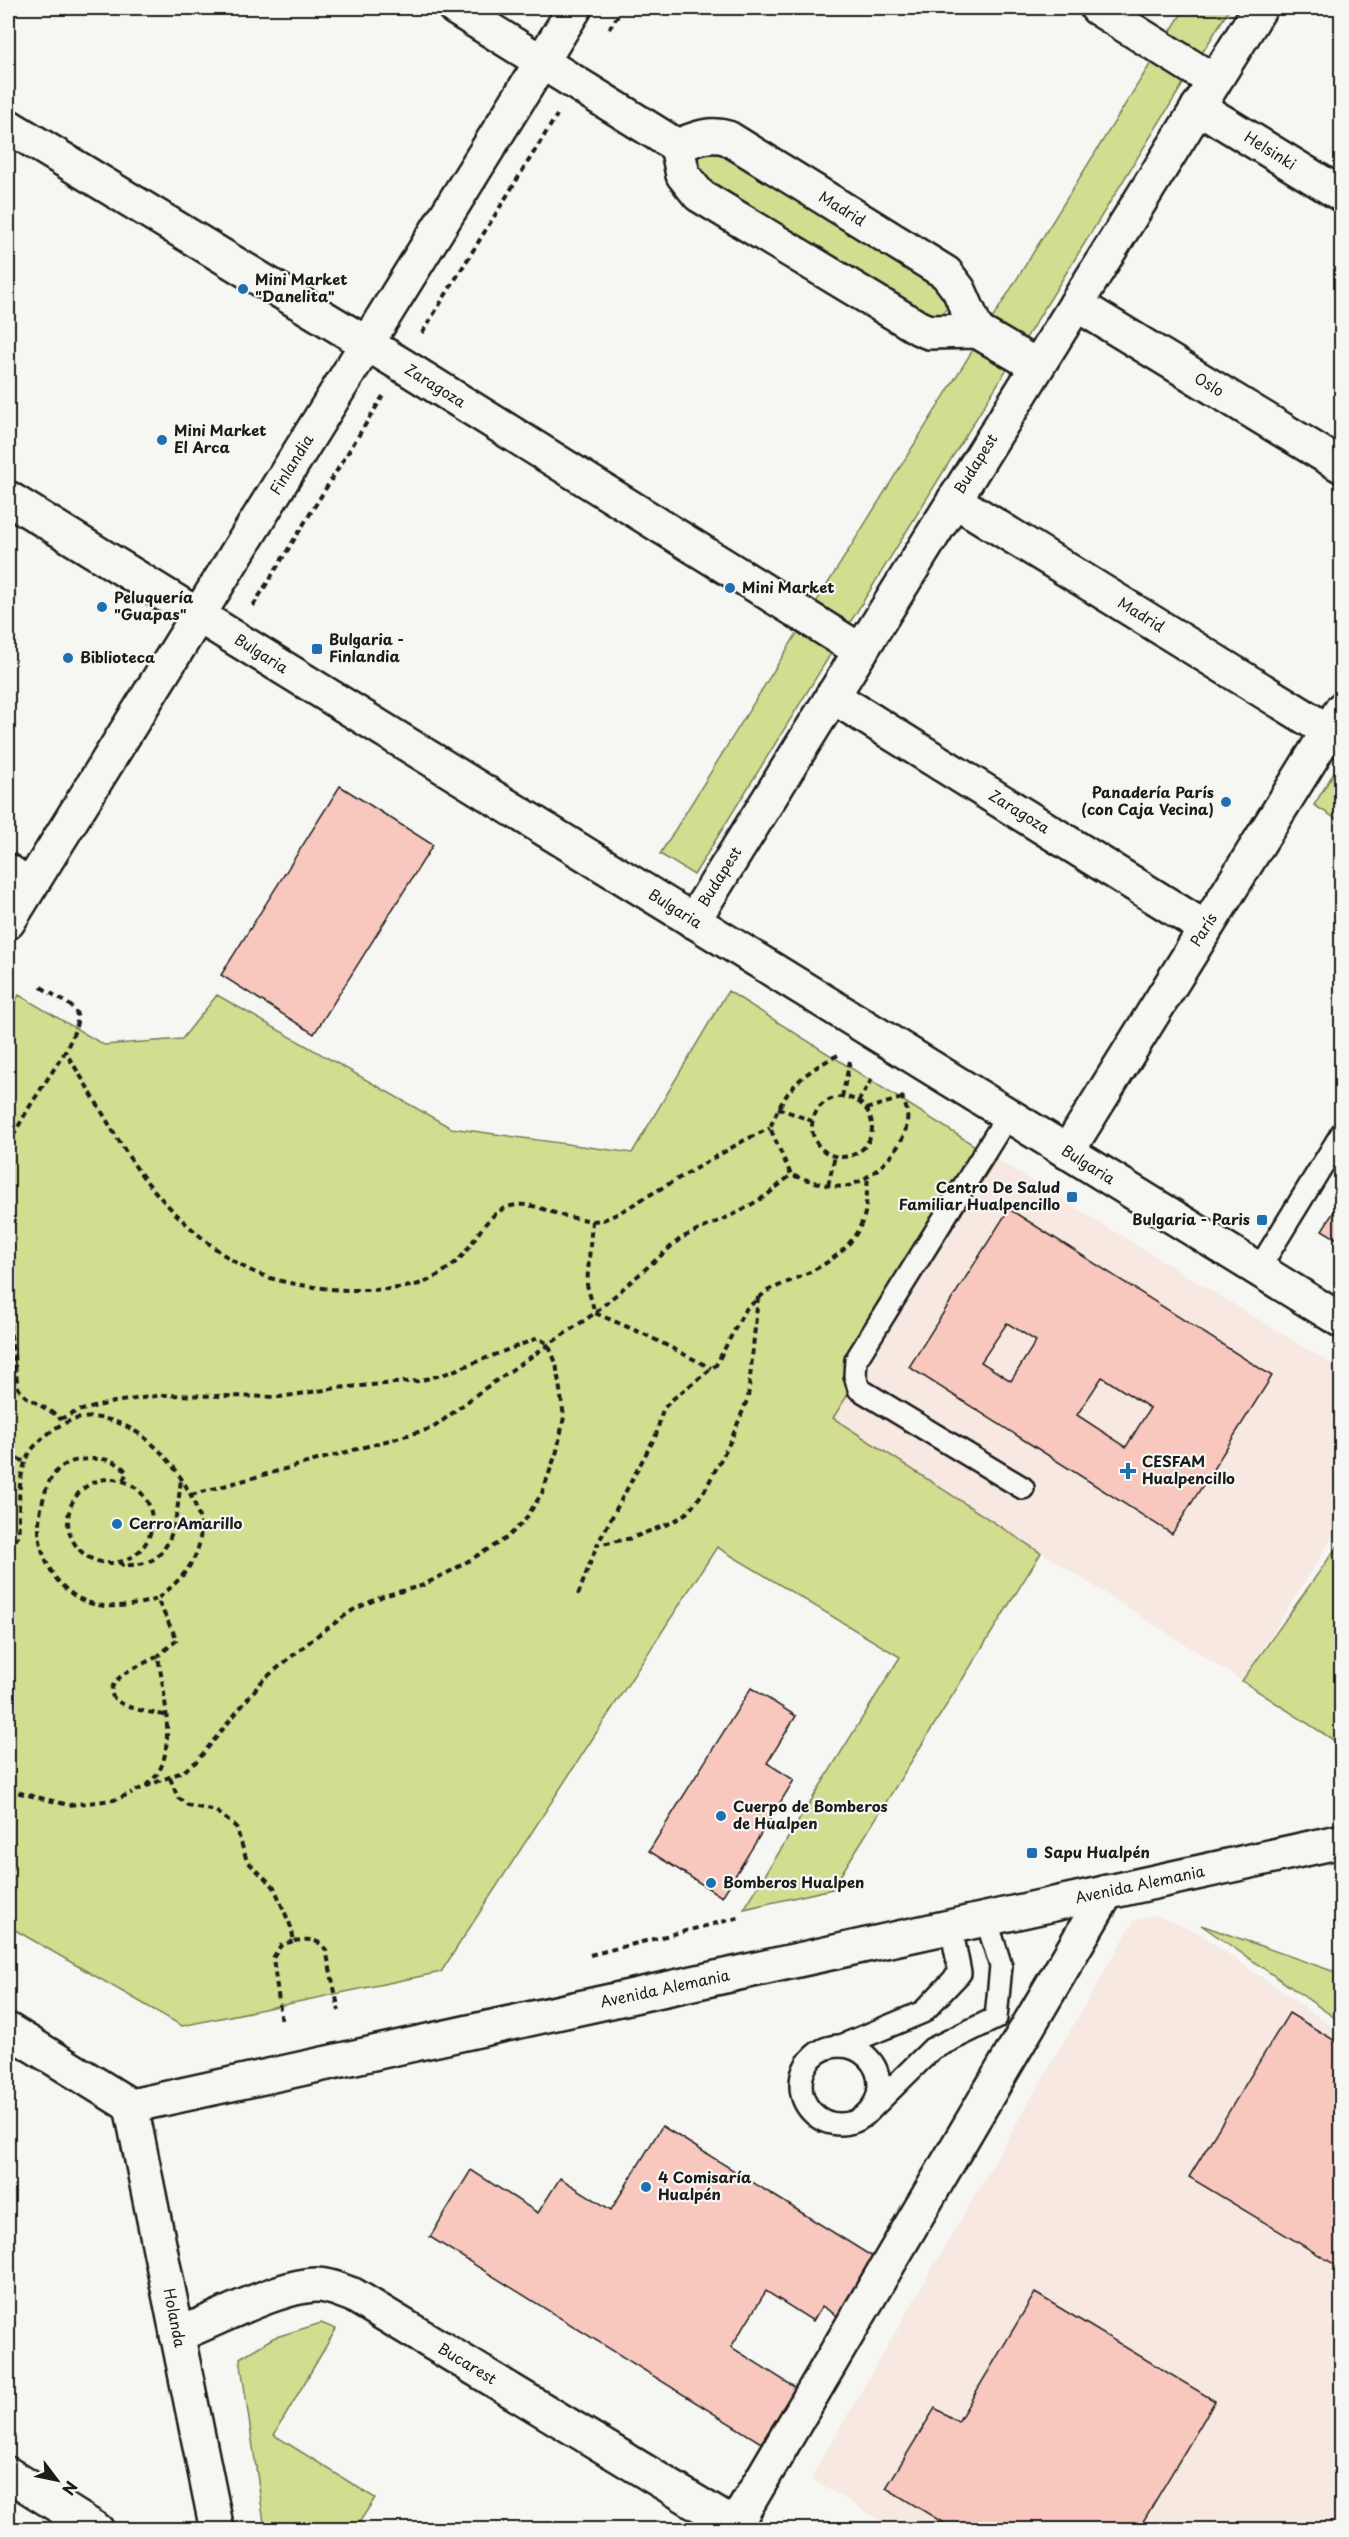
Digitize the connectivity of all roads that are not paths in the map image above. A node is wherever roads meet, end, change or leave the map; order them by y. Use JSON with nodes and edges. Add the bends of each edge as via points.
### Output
{"nodes":[{"id":1,"x":455,"y":8,"type":"edge"},
{"id":2,"x":575,"y":8,"type":"edge"},
{"id":3,"x":1096,"y":8,"type":"edge"},
{"id":4,"x":1260,"y":8,"type":"edge"},
{"id":5,"x":542,"y":62,"type":"junction"},
{"id":6,"x":1206,"y":94,"type":"junction"},
{"id":7,"x":8,"y":126,"type":"edge"},
{"id":8,"x":677,"y":146,"type":"junction"},
{"id":9,"x":1341,"y":195,"type":"edge"},
{"id":10,"x":1076,"y":304,"type":"junction"},
{"id":11,"x":977,"y":331,"type":"junction"},
{"id":12,"x":367,"y":344,"type":"junction"},
{"id":13,"x":1037,"y":366,"type":"junction"},
{"id":14,"x":1341,"y":466,"type":"edge"},
{"id":15,"x":8,"y":498,"type":"edge"},
{"id":16,"x":954,"y":500,"type":"junction"},
{"id":17,"x":198,"y":615,"type":"junction"},
{"id":18,"x":861,"y":651,"type":"junction"},
{"id":19,"x":832,"y":696,"type":"junction"},
{"id":20,"x":1335,"y":720,"type":"edge"},
{"id":21,"x":19,"y":878,"type":"edge"},
{"id":22,"x":693,"y":921,"type":"junction"},
{"id":23,"x":8,"y":922,"type":"edge"},
{"id":24,"x":1205,"y":928,"type":"junction"},
{"id":25,"x":1008,"y":1115,"type":"junction"},
{"id":26,"x":1341,"y":1133,"type":"edge"},
{"id":27,"x":1067,"y":1152,"type":"junction"},
{"id":28,"x":1258,"y":1270,"type":"junction"},
{"id":29,"x":1341,"y":1321,"type":"edge"},
{"id":30,"x":1023,"y":1488,"type":"dead end"},
{"id":31,"x":1341,"y":1841,"type":"edge"},
{"id":32,"x":1107,"y":1892,"type":"junction"},
{"id":33,"x":986,"y":1919,"type":"junction"},
{"id":34,"x":951,"y":1926,"type":"junction"},
{"id":35,"x":8,"y":2030,"type":"edge"},
{"id":36,"x":841,"y":2046,"type":"junction"},
{"id":37,"x":131,"y":2106,"type":"junction"},
{"id":38,"x":866,"y":2114,"type":"junction"},
{"id":39,"x":177,"y":2335,"type":"junction"},
{"id":40,"x":8,"y":2474,"type":"edge"},
{"id":41,"x":739,"y":2527,"type":"edge"},
{"id":42,"x":98,"y":2529,"type":"edge"},
{"id":43,"x":217,"y":2529,"type":"edge"}],
"edges":[{"from":1,"to":5,"type":"street"},
{"from":2,"to":5,"type":"street","name":"Finlandia"},
{"from":3,"to":6,"type":"street","name":"Helsinki"},
{"from":4,"to":6,"type":"street","name":"Budapest"},
{"from":5,"to":8,"type":"street"},
{"from":5,"to":12,"type":"street","name":"Finlandia"},
{"from":6,"to":9,"type":"street","name":"Helsinki"},
{"from":6,"to":10,"type":"street","name":"Budapest"},
{"from":7,"to":12,"type":"street","name":"Zaragoza"},
{"from":8,"to":11,"type":"street","via":[[683,175],[699,195],[919,328],[929,332]]},
{"from":8,"to":11,"type":"street","name":"Madrid","via":[[706,135],[728,138],[946,273],[959,290]]},
{"from":10,"to":13,"type":"street","name":"Budapest"},
{"from":10,"to":14,"type":"street","name":"Oslo"},
{"from":11,"to":13,"type":"street"},
{"from":12,"to":17,"type":"street","name":"Finlandia"},
{"from":12,"to":18,"type":"street","name":"Zaragoza"},
{"from":13,"to":16,"type":"street","name":"Budapest"},
{"from":15,"to":17,"type":"street","name":"Bulgaria"},
{"from":16,"to":18,"type":"street","name":"Budapest"},
{"from":16,"to":20,"type":"street","name":"Madrid"},
{"from":17,"to":21,"type":"street","name":"Finlandia"},
{"from":17,"to":22,"type":"street","name":"Bulgaria"},
{"from":18,"to":19,"type":"street","name":"Budapest"},
{"from":19,"to":22,"type":"street","name":"Budapest"},
{"from":19,"to":24,"type":"street","name":"Zaragoza"},
{"from":20,"to":24,"type":"street","name":"París"},
{"from":21,"to":23,"type":"street","name":"Finlandia"},
{"from":22,"to":25,"type":"street","name":"Bulgaria"},
{"from":24,"to":27,"type":"street","name":"París"},
{"from":25,"to":27,"type":"street","name":"Bulgaria"},
{"from":25,"to":30,"type":"lane","via":[[856,1360],[855,1376],[860,1389]]},
{"from":26,"to":28,"type":"lane"},
{"from":27,"to":28,"type":"street","name":"Bulgaria"},
{"from":28,"to":29,"type":"street","name":"Bulgaria"},
{"from":31,"to":32,"type":"street","name":"Avenida Alemania"},
{"from":32,"to":33,"type":"street","name":"Avenida Alemania"},
{"from":32,"to":41,"type":"street"},
{"from":33,"to":34,"type":"street","name":"Avenida Alemania"},
{"from":33,"to":38,"type":"lane","via":[[1001,1966],[996,2018],[932,2049]]},
{"from":34,"to":36,"type":"lane","via":[[960,1973],[923,2012]]},
{"from":34,"to":37,"type":"street","name":"Avenida Alemania"},
{"from":35,"to":37,"type":"street"},
{"from":36,"to":38,"type":"lane","via":[[860,2052],[876,2071],[877,2097]]},
{"from":36,"to":38,"type":"lane","via":[[808,2062],[802,2074],[804,2100],[817,2116],[836,2124],[854,2122]]},
{"from":37,"to":39,"type":"street","name":"Holanda"},
{"from":39,"to":41,"type":"street","name":"Bucarest","via":[[288,2290],[320,2285],[337,2289]]},
{"from":39,"to":43,"type":"street","name":"Holanda"},
{"from":40,"to":42,"type":"street"}]}
